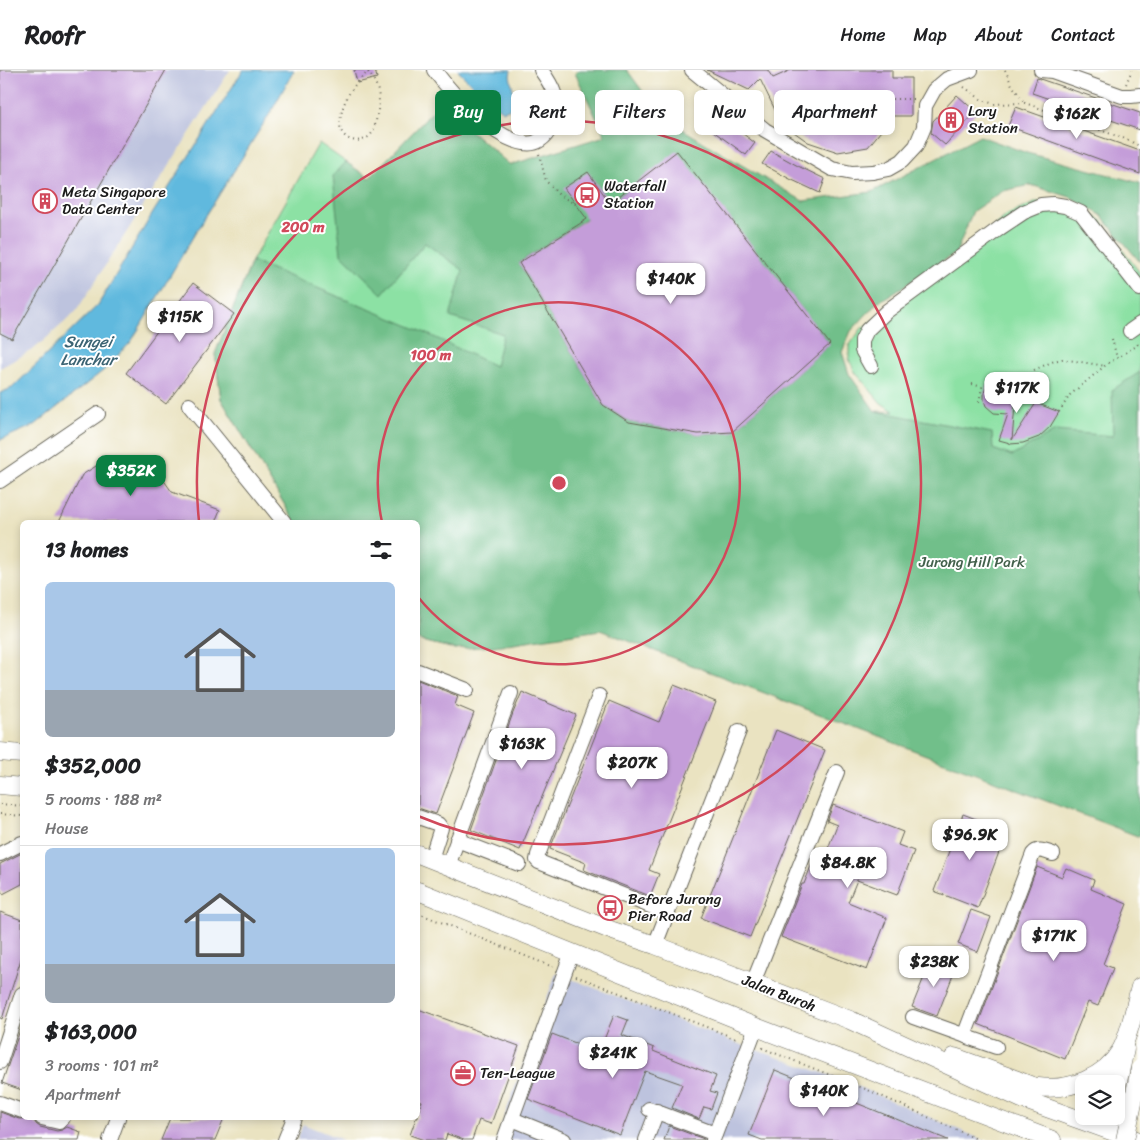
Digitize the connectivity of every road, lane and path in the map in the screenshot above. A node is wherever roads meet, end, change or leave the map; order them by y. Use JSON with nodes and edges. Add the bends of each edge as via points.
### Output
{"nodes":[{"id":1,"x":434,"y":70,"type":"edge"},
{"id":2,"x":541,"y":70,"type":"edge"},
{"id":3,"x":692,"y":70,"type":"edge"},
{"id":4,"x":971,"y":70,"type":"edge"},
{"id":5,"x":1005,"y":70,"type":"edge"},
{"id":6,"x":1041,"y":70,"type":"edge"},
{"id":7,"x":369,"y":71,"type":"edge"},
{"id":8,"x":952,"y":77,"type":"junction"},
{"id":9,"x":1109,"y":92,"type":"junction"},
{"id":10,"x":1140,"y":95,"type":"edge"},
{"id":11,"x":895,"y":99,"type":"edge"},
{"id":12,"x":1025,"y":103,"type":"junction"},
{"id":13,"x":925,"y":106,"type":"junction"},
{"id":14,"x":1096,"y":128,"type":"junction"},
{"id":15,"x":536,"y":142,"type":"junction"},
{"id":16,"x":1140,"y":147,"type":"edge"},
{"id":17,"x":577,"y":205,"type":"dead end"},
{"id":18,"x":1140,"y":289,"type":"edge"},
{"id":19,"x":1135,"y":328,"type":"edge"},
{"id":20,"x":1112,"y":339,"type":"dead end"},
{"id":21,"x":1117,"y":358,"type":"junction"},
{"id":22,"x":871,"y":366,"type":"dead end"},
{"id":23,"x":1106,"y":366,"type":"junction"},
{"id":24,"x":1034,"y":370,"type":"dead end"},
{"id":25,"x":1013,"y":380,"type":"dead end"},
{"id":26,"x":972,"y":384,"type":"dead end"},
{"id":27,"x":982,"y":388,"type":"junction"},
{"id":28,"x":979,"y":402,"type":"dead end"},
{"id":29,"x":189,"y":405,"type":"dead end"},
{"id":30,"x":1059,"y":412,"type":"dead end"},
{"id":31,"x":98,"y":414,"type":"dead end"},
{"id":32,"x":0,"y":481,"type":"edge"},
{"id":33,"x":282,"y":520,"type":"edge"},
{"id":34,"x":420,"y":672,"type":"edge"},
{"id":35,"x":467,"y":690,"type":"dead end"},
{"id":36,"x":511,"y":693,"type":"dead end"},
{"id":37,"x":599,"y":696,"type":"dead end"},
{"id":38,"x":740,"y":731,"type":"dead end"},
{"id":39,"x":0,"y":752,"type":"edge"},
{"id":40,"x":20,"y":754,"type":"edge"},
{"id":41,"x":837,"y":772,"type":"dead end"},
{"id":42,"x":0,"y":785,"type":"edge"},
{"id":43,"x":20,"y":787,"type":"edge"},
{"id":44,"x":0,"y":804,"type":"edge"},
{"id":45,"x":20,"y":806,"type":"edge"},
{"id":46,"x":0,"y":814,"type":"edge"},
{"id":47,"x":20,"y":816,"type":"edge"},
{"id":48,"x":420,"y":817,"type":"edge"},
{"id":49,"x":457,"y":840,"type":"junction"},
{"id":50,"x":20,"y":844,"type":"edge"},
{"id":51,"x":0,"y":854,"type":"edge"},
{"id":52,"x":1053,"y":854,"type":"dead end"},
{"id":53,"x":424,"y":857,"type":"edge"},
{"id":54,"x":519,"y":864,"type":"dead end"},
{"id":55,"x":448,"y":866,"type":"junction"},
{"id":56,"x":420,"y":892,"type":"edge"},
{"id":57,"x":668,"y":912,"type":"junction"},
{"id":58,"x":420,"y":915,"type":"edge"},
{"id":59,"x":655,"y":945,"type":"junction"},
{"id":60,"x":572,"y":952,"type":"junction"},
{"id":61,"x":565,"y":972,"type":"junction"},
{"id":62,"x":753,"y":983,"type":"junction"},
{"id":63,"x":1140,"y":987,"type":"edge"},
{"id":64,"x":20,"y":1000,"type":"edge"},
{"id":65,"x":912,"y":1017,"type":"dead end"},
{"id":66,"x":850,"y":1020,"type":"junction"},
{"id":67,"x":1131,"y":1023,"type":"junction"},
{"id":68,"x":756,"y":1027,"type":"junction"},
{"id":69,"x":966,"y":1036,"type":"junction"},
{"id":70,"x":750,"y":1044,"type":"junction"},
{"id":71,"x":996,"y":1047,"type":"dead end"},
{"id":72,"x":0,"y":1062,"type":"edge"},
{"id":73,"x":1140,"y":1069,"type":"edge"},
{"id":74,"x":880,"y":1075,"type":"junction"},
{"id":75,"x":1119,"y":1075,"type":"edge"},
{"id":76,"x":0,"y":1103,"type":"edge"},
{"id":77,"x":20,"y":1110,"type":"edge"},
{"id":78,"x":512,"y":1118,"type":"junction"},
{"id":79,"x":117,"y":1120,"type":"edge"},
{"id":80,"x":293,"y":1120,"type":"edge"},
{"id":81,"x":1108,"y":1129,"type":"edge"},
{"id":82,"x":714,"y":1137,"type":"edge"},
{"id":83,"x":1133,"y":1138,"type":"edge"},
{"id":84,"x":110,"y":1140,"type":"edge"},
{"id":85,"x":285,"y":1140,"type":"edge"},
{"id":86,"x":504,"y":1140,"type":"edge"},
{"id":87,"x":564,"y":1140,"type":"edge"},
{"id":88,"x":646,"y":1140,"type":"edge"},
{"id":89,"x":979,"y":1140,"type":"edge"},
{"id":90,"x":1016,"y":1140,"type":"edge"},
{"id":91,"x":1052,"y":1140,"type":"edge"}],
"edges":[{"from":1,"to":15,"type":"street","via":[[449,90],[488,126],[523,143]]},
{"from":2,"to":15,"type":"street","via":[[555,95],[556,109],[551,126]]},
{"from":3,"to":13,"type":"street","via":[[765,130],[832,169],[852,173],[888,169],[902,161],[916,146],[924,127]]},
{"from":4,"to":8,"type":"street"},
{"from":5,"to":12,"type":"path"},
{"from":6,"to":9,"type":"street"},
{"from":7,"to":7,"type":"path","via":[[380,97],[374,129],[368,138],[352,140],[341,129],[343,108],[352,88]]},
{"from":8,"to":12,"type":"path","via":[[982,100],[994,104]]},
{"from":8,"to":13,"type":"street","via":[[934,90]]},
{"from":9,"to":10,"type":"street","via":[[1122,96]]},
{"from":9,"to":14,"type":"path"},
{"from":11,"to":13,"type":"path","via":[[916,100]]},
{"from":12,"to":14,"type":"path"},
{"from":14,"to":16,"type":"path"},
{"from":15,"to":17,"type":"path","via":[[546,181],[559,195]]},
{"from":18,"to":22,"type":"street","via":[[1081,213],[1065,206],[1042,205],[1024,212],[1000,228],[887,311],[867,330],[862,340],[862,350]]},
{"from":19,"to":21,"type":"path","via":[[1138,344]]},
{"from":20,"to":21,"type":"path"},
{"from":21,"to":23,"type":"path"},
{"from":23,"to":24,"type":"path","via":[[1062,359]]},
{"from":23,"to":30,"type":"path","via":[[1070,395]]},
{"from":25,"to":27,"type":"path","via":[[1000,376]]},
{"from":26,"to":27,"type":"path"},
{"from":27,"to":28,"type":"path"},
{"from":29,"to":33,"type":"street"},
{"from":31,"to":32,"type":"street"},
{"from":34,"to":35,"type":"street"},
{"from":36,"to":49,"type":"street"},
{"from":37,"to":57,"type":"street","via":[[537,860]]},
{"from":38,"to":57,"type":"street"},
{"from":39,"to":40,"type":"main road"},
{"from":41,"to":62,"type":"street"},
{"from":42,"to":43,"type":"main road"},
{"from":44,"to":45,"type":"path"},
{"from":46,"to":47,"type":"path"},
{"from":48,"to":53,"type":"street","via":[[441,828]]},
{"from":49,"to":54,"type":"street"},
{"from":49,"to":55,"type":"street"},
{"from":50,"to":51,"type":"street"},
{"from":52,"to":69,"type":"street","via":[[1042,850],[1033,854]]},
{"from":53,"to":55,"type":"main road","name":"Jalan Buroh"},
{"from":55,"to":59,"type":"main road","name":"Jalan Buroh"},
{"from":56,"to":60,"type":"main road"},
{"from":57,"to":59,"type":"street"},
{"from":58,"to":61,"type":"path"},
{"from":59,"to":62,"type":"main road","name":"Jalan Buroh"},
{"from":60,"to":61,"type":"street"},
{"from":60,"to":68,"type":"main road"},
{"from":61,"to":70,"type":"path"},
{"from":61,"to":78,"type":"street"},
{"from":62,"to":66,"type":"main road","name":"Jalan Buroh"},
{"from":63,"to":67,"type":"main road"},
{"from":64,"to":72,"type":"street"},
{"from":65,"to":69,"type":"street"},
{"from":66,"to":67,"type":"main road","via":[[1036,1087],[1054,1088],[1077,1084],[1114,1061]]},
{"from":66,"to":81,"type":"main road","name":"Jalan Buroh","via":[[1022,1099]]},
{"from":67,"to":75,"type":"main road"},
{"from":68,"to":70,"type":"street"},
{"from":68,"to":74,"type":"main road"},
{"from":69,"to":71,"type":"street"},
{"from":70,"to":82,"type":"street"},
{"from":70,"to":89,"type":"path","via":[[868,1090]]},
{"from":73,"to":83,"type":"main road","bridge":true},
{"from":74,"to":90,"type":"main road","via":[[922,1102]]},
{"from":74,"to":91,"type":"main road"},
{"from":76,"to":77,"type":"street"},
{"from":78,"to":86,"type":"street"},
{"from":78,"to":87,"type":"street"},
{"from":79,"to":84,"type":"street"},
{"from":80,"to":85,"type":"street"},
{"from":81,"to":83,"type":"main road","name":"Jalan Buroh"},
{"from":82,"to":88,"type":"street","via":[[653,1110]]}]}
